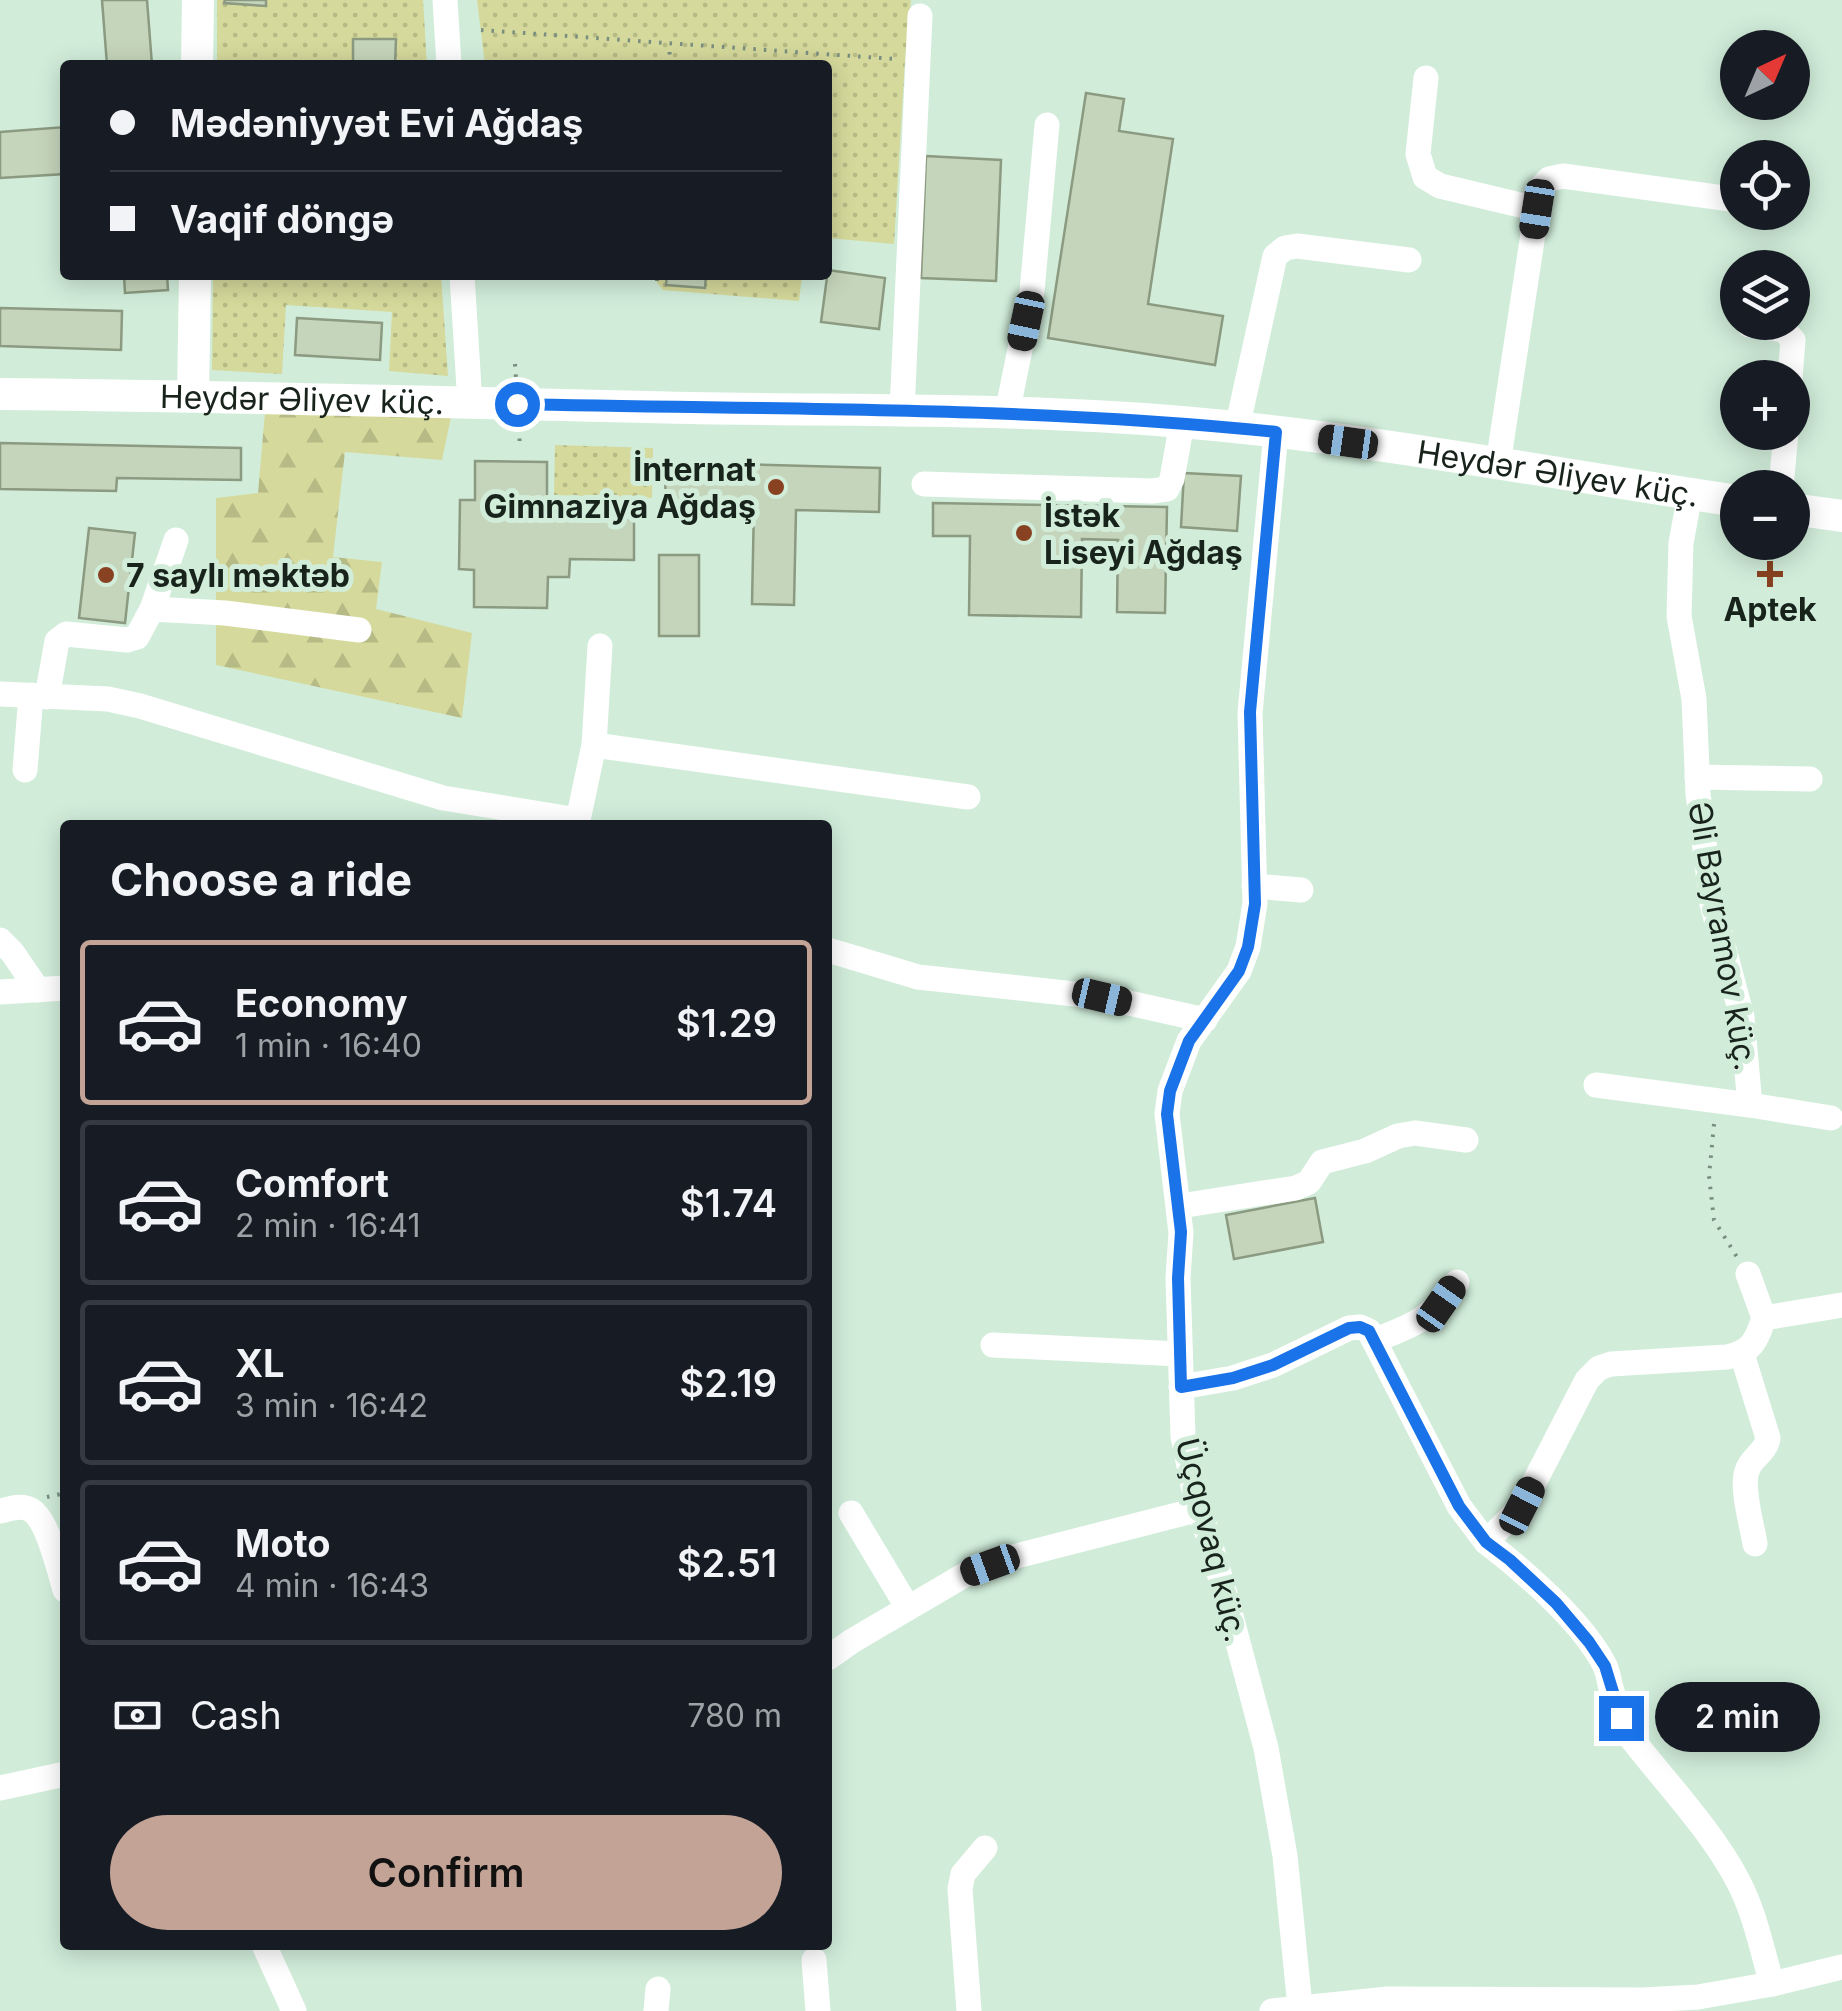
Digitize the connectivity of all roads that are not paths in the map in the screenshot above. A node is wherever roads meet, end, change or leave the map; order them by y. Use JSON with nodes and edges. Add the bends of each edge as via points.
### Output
{"nodes":[{"id":1,"x":198,"y":0,"type":"edge"},
{"id":2,"x":445,"y":0,"type":"edge"},
{"id":3,"x":920,"y":16,"type":"dead end"},
{"id":4,"x":197,"y":60,"type":"edge"},
{"id":5,"x":449,"y":60,"type":"edge"},
{"id":6,"x":1426,"y":78,"type":"dead end"},
{"id":7,"x":1048,"y":125,"type":"dead end"},
{"id":8,"x":1720,"y":198,"type":"edge"},
{"id":9,"x":1537,"y":209,"type":"junction"},
{"id":10,"x":1410,"y":260,"type":"dead end"},
{"id":11,"x":194,"y":280,"type":"edge"},
{"id":12,"x":462,"y":280,"type":"edge"},
{"id":13,"x":0,"y":394,"type":"edge"},
{"id":14,"x":193,"y":396,"type":"junction"},
{"id":15,"x":470,"y":404,"type":"junction"},
{"id":16,"x":902,"y":411,"type":"junction"},
{"id":17,"x":1006,"y":412,"type":"junction"},
{"id":18,"x":1182,"y":422,"type":"junction"},
{"id":19,"x":1237,"y":428,"type":"junction"},
{"id":20,"x":1276,"y":432,"type":"junction"},
{"id":21,"x":1498,"y":464,"type":"junction"},
{"id":22,"x":924,"y":484,"type":"dead end"},
{"id":23,"x":1690,"y":494,"type":"junction"},
{"id":24,"x":1720,"y":498,"type":"edge"},
{"id":25,"x":1810,"y":511,"type":"edge"},
{"id":26,"x":1842,"y":516,"type":"edge"},
{"id":27,"x":176,"y":540,"type":"dead end"},
{"id":28,"x":152,"y":609,"type":"junction"},
{"id":29,"x":359,"y":630,"type":"dead end"},
{"id":30,"x":600,"y":646,"type":"dead end"},
{"id":31,"x":19,"y":691,"type":"edge"},
{"id":32,"x":594,"y":745,"type":"junction"},
{"id":33,"x":25,"y":770,"type":"dead end"},
{"id":34,"x":1698,"y":777,"type":"junction"},
{"id":35,"x":1810,"y":779,"type":"dead end"},
{"id":36,"x":968,"y":797,"type":"dead end"},
{"id":37,"x":562,"y":820,"type":"edge"},
{"id":38,"x":579,"y":820,"type":"edge"},
{"id":39,"x":1254,"y":886,"type":"junction"},
{"id":40,"x":1301,"y":890,"type":"dead end"},
{"id":41,"x":0,"y":940,"type":"edge"},
{"id":42,"x":832,"y":951,"type":"edge"},
{"id":43,"x":60,"y":988,"type":"edge"},
{"id":44,"x":38,"y":990,"type":"junction"},
{"id":45,"x":0,"y":992,"type":"edge"},
{"id":46,"x":1205,"y":1020,"type":"junction"},
{"id":47,"x":1596,"y":1085,"type":"dead end"},
{"id":48,"x":1750,"y":1104,"type":"junction"},
{"id":49,"x":1831,"y":1118,"type":"dead end"},
{"id":50,"x":1466,"y":1140,"type":"dead end"},
{"id":51,"x":1180,"y":1206,"type":"junction"},
{"id":52,"x":1748,"y":1274,"type":"road end"},
{"id":53,"x":1457,"y":1282,"type":"dead end"},
{"id":54,"x":1842,"y":1305,"type":"edge"},
{"id":55,"x":1764,"y":1318,"type":"junction"},
{"id":56,"x":1375,"y":1340,"type":"junction"},
{"id":57,"x":993,"y":1345,"type":"dead end"},
{"id":58,"x":1180,"y":1354,"type":"junction"},
{"id":59,"x":1742,"y":1354,"type":"junction"},
{"id":60,"x":1181,"y":1387,"type":"junction"},
{"id":61,"x":1200,"y":1509,"type":"junction"},
{"id":62,"x":0,"y":1511,"type":"edge"},
{"id":63,"x":850,"y":1513,"type":"dead end"},
{"id":64,"x":1486,"y":1542,"type":"junction"},
{"id":65,"x":1754,"y":1544,"type":"dead end"},
{"id":66,"x":60,"y":1574,"type":"edge"},
{"id":67,"x":908,"y":1608,"type":"junction"},
{"id":68,"x":832,"y":1656,"type":"edge"},
{"id":69,"x":60,"y":1775,"type":"edge"},
{"id":70,"x":0,"y":1788,"type":"edge"},
{"id":71,"x":985,"y":1848,"type":"dead end"},
{"id":72,"x":266,"y":1950,"type":"edge"},
{"id":73,"x":814,"y":1960,"type":"dead end"},
{"id":74,"x":1842,"y":1967,"type":"edge"},
{"id":75,"x":1772,"y":1984,"type":"junction"},
{"id":76,"x":1300,"y":2007,"type":"junction"},
{"id":77,"x":294,"y":2011,"type":"edge"},
{"id":78,"x":818,"y":2011,"type":"edge"},
{"id":79,"x":969,"y":2011,"type":"edge"},
{"id":80,"x":1272,"y":2011,"type":"edge"}],
"edges":[{"from":1,"to":4,"type":"main road"},
{"from":2,"to":5,"type":"street"},
{"from":3,"to":16,"type":"street"},
{"from":6,"to":9,"type":"street","via":[[1418,154],[1425,178]]},
{"from":7,"to":17,"type":"street","via":[[1032,291]]},
{"from":8,"to":9,"type":"street","via":[[1563,176],[1540,188]]},
{"from":9,"to":21,"type":"street"},
{"from":10,"to":19,"type":"street","via":[[1296,246],[1276,256]]},
{"from":11,"to":14,"type":"main road"},
{"from":12,"to":15,"type":"street"},
{"from":13,"to":14,"type":"main road","name":"Heydər Əliyev küç."},
{"from":14,"to":15,"type":"main road","name":"Heydər Əliyev küç."},
{"from":15,"to":16,"type":"main road","name":"Heydər Əliyev küç."},
{"from":16,"to":17,"type":"main road","name":"Heydər Əliyev küç."},
{"from":17,"to":18,"type":"main road","name":"Heydər Əliyev küç."},
{"from":18,"to":19,"type":"main road","name":"Heydər Əliyev küç."},
{"from":18,"to":22,"type":"street","via":[[1166,488]]},
{"from":19,"to":20,"type":"main road","name":"Heydər Əliyev küç."},
{"from":20,"to":21,"type":"main road","name":"Heydər Əliyev küç."},
{"from":20,"to":39,"type":"street","name":"Üçqovaq küç.","via":[[1250,712]]},
{"from":21,"to":23,"type":"main road","name":"Heydər Əliyev küç."},
{"from":23,"to":24,"type":"main road","name":"Heydər Əliyev küç."},
{"from":23,"to":34,"type":"street","name":"Əli Bayramov küç.","via":[[1679,616],[1694,700]]},
{"from":25,"to":26,"type":"main road"},
{"from":27,"to":28,"type":"street"},
{"from":28,"to":29,"type":"street"},
{"from":28,"to":31,"type":"street","via":[[138,637],[66,634]]},
{"from":30,"to":32,"type":"street"},
{"from":31,"to":33,"type":"street"},
{"from":31,"to":37,"type":"street","via":[[140,706],[443,798]]},
{"from":32,"to":36,"type":"street"},
{"from":32,"to":38,"type":"street"},
{"from":34,"to":35,"type":"street"},
{"from":34,"to":48,"type":"street","name":"Əli Bayramov küç.","via":[[1712,904],[1742,1018]]},
{"from":39,"to":40,"type":"street"},
{"from":39,"to":46,"type":"street","name":"Üçqovaq küç.","via":[[1248,947]]},
{"from":41,"to":44,"type":"street"},
{"from":42,"to":46,"type":"street","via":[[918,977],[1102,997]]},
{"from":43,"to":44,"type":"street"},
{"from":44,"to":45,"type":"street"},
{"from":46,"to":51,"type":"street","name":"Üçqovaq küç.","via":[[1189,1041],[1170,1091]]},
{"from":47,"to":48,"type":"street","name":"Əli Bayramov küç."},
{"from":48,"to":49,"type":"street"},
{"from":50,"to":51,"type":"street","via":[[1398,1136],[1322,1162],[1296,1188]]},
{"from":51,"to":58,"type":"street","name":"Üçqovaq küç."},
{"from":52,"to":55,"type":"street"},
{"from":53,"to":56,"type":"street","via":[[1427,1317]]},
{"from":54,"to":55,"type":"street"},
{"from":55,"to":59,"type":"street"},
{"from":56,"to":60,"type":"street","via":[[1369,1331],[1349,1328],[1273,1365]]},
{"from":56,"to":64,"type":"street","via":[[1459,1506]]},
{"from":57,"to":58,"type":"street"},
{"from":58,"to":60,"type":"street","name":"Üçqovaq küç."},
{"from":59,"to":64,"type":"street","via":[[1599,1368],[1522,1506]]},
{"from":59,"to":65,"type":"street","via":[[1768,1438],[1744,1480]]},
{"from":60,"to":61,"type":"street","name":"Üçqovaq küç.","via":[[1183,1436]]},
{"from":61,"to":67,"type":"street","via":[[1013,1557]]},
{"from":61,"to":76,"type":"street","name":"Üçqovaq küç.","via":[[1266,1748]]},
{"from":62,"to":66,"type":"street","via":[[34,1511]]},
{"from":63,"to":67,"type":"street"},
{"from":64,"to":75,"type":"street","via":[[1556,1603],[1605,1666],[1632,1739],[1738,1881]]},
{"from":67,"to":68,"type":"street"},
{"from":69,"to":70,"type":"street"},
{"from":71,"to":79,"type":"street","via":[[963,1874],[960,1889]]},
{"from":72,"to":77,"type":"street"},
{"from":73,"to":78,"type":"street"},
{"from":74,"to":75,"type":"street"},
{"from":75,"to":76,"type":"street","via":[[1643,2000],[1388,1998]]},
{"from":76,"to":80,"type":"street"}]}
